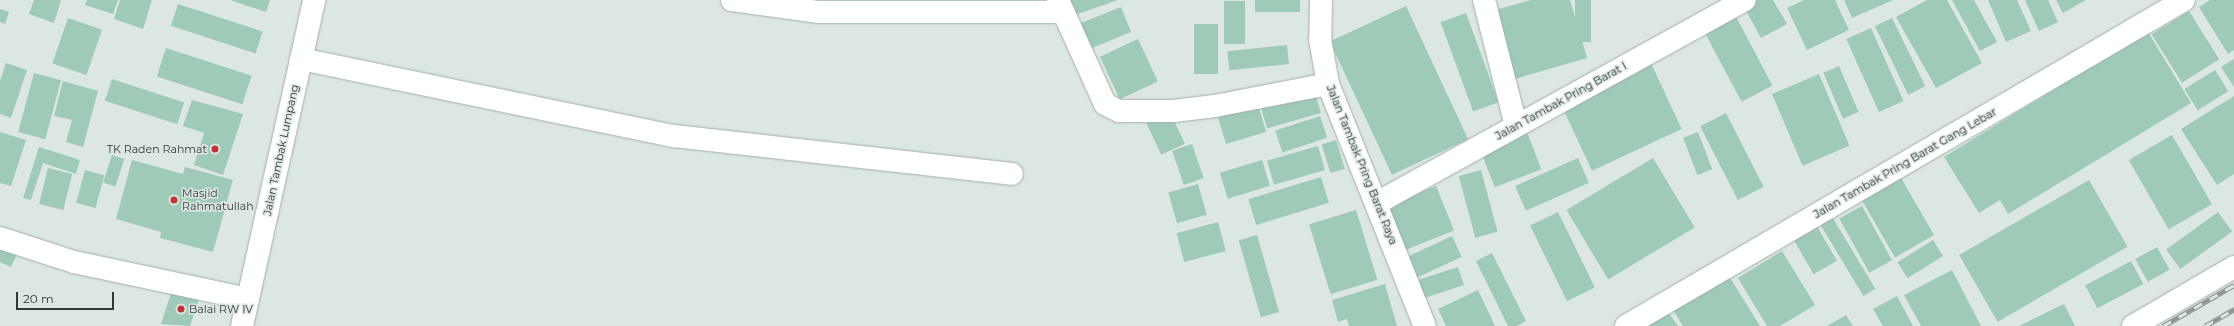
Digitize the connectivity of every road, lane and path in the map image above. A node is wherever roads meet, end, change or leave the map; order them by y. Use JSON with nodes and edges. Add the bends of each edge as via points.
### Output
{"nodes":[{"id":1,"x":314,"y":0,"type":"edge"},
{"id":2,"x":732,"y":0,"type":"edge"},
{"id":3,"x":1321,"y":0,"type":"edge"},
{"id":4,"x":1484,"y":0,"type":"edge"},
{"id":5,"x":1745,"y":0,"type":"edge"},
{"id":6,"x":2184,"y":0,"type":"edge"},
{"id":7,"x":1061,"y":6,"type":"edge"},
{"id":8,"x":301,"y":59,"type":"junction"},
{"id":9,"x":1328,"y":84,"type":"junction"},
{"id":10,"x":1516,"y":126,"type":"junction"},
{"id":11,"x":1012,"y":174,"type":"dead end"},
{"id":12,"x":1378,"y":203,"type":"junction"},
{"id":13,"x":0,"y":238,"type":"edge"},
{"id":14,"x":2234,"y":267,"type":"edge"},
{"id":15,"x":248,"y":299,"type":"junction"},
{"id":16,"x":242,"y":326,"type":"edge"},
{"id":17,"x":1425,"y":326,"type":"edge"},
{"id":18,"x":1626,"y":326,"type":"edge"},
{"id":19,"x":2133,"y":326,"type":"edge"}],
"edges":[{"from":1,"to":8,"type":"street","name":"Jalan Tambak Lumpang"},
{"from":2,"to":7,"type":"street","via":[[819,12]]},
{"from":3,"to":9,"type":"street","name":"Jalan Tambak Pring Barat Raya","via":[[1320,39]]},
{"from":4,"to":10,"type":"street"},
{"from":5,"to":10,"type":"street","name":"Jalan Tambak Pring Barat I"},
{"from":6,"to":18,"type":"street","name":"Jalan Tambak Pring Barat Gang Lebar"},
{"from":7,"to":9,"type":"street","via":[[1105,104],[1119,111],[1174,111],[1215,106]]},
{"from":8,"to":11,"type":"street","via":[[674,136]]},
{"from":8,"to":15,"type":"street","name":"Jalan Tambak Lumpang"},
{"from":9,"to":12,"type":"street","name":"Jalan Tambak Pring Barat Raya"},
{"from":10,"to":12,"type":"street","name":"Jalan Tambak Pring Barat I"},
{"from":12,"to":17,"type":"street","name":"Jalan Tambak Pring Barat Raya"},
{"from":13,"to":15,"type":"street","via":[[74,262]]},
{"from":14,"to":19,"type":"street"},
{"from":15,"to":16,"type":"street","name":"Jalan Tambak Lumpang"}]}
